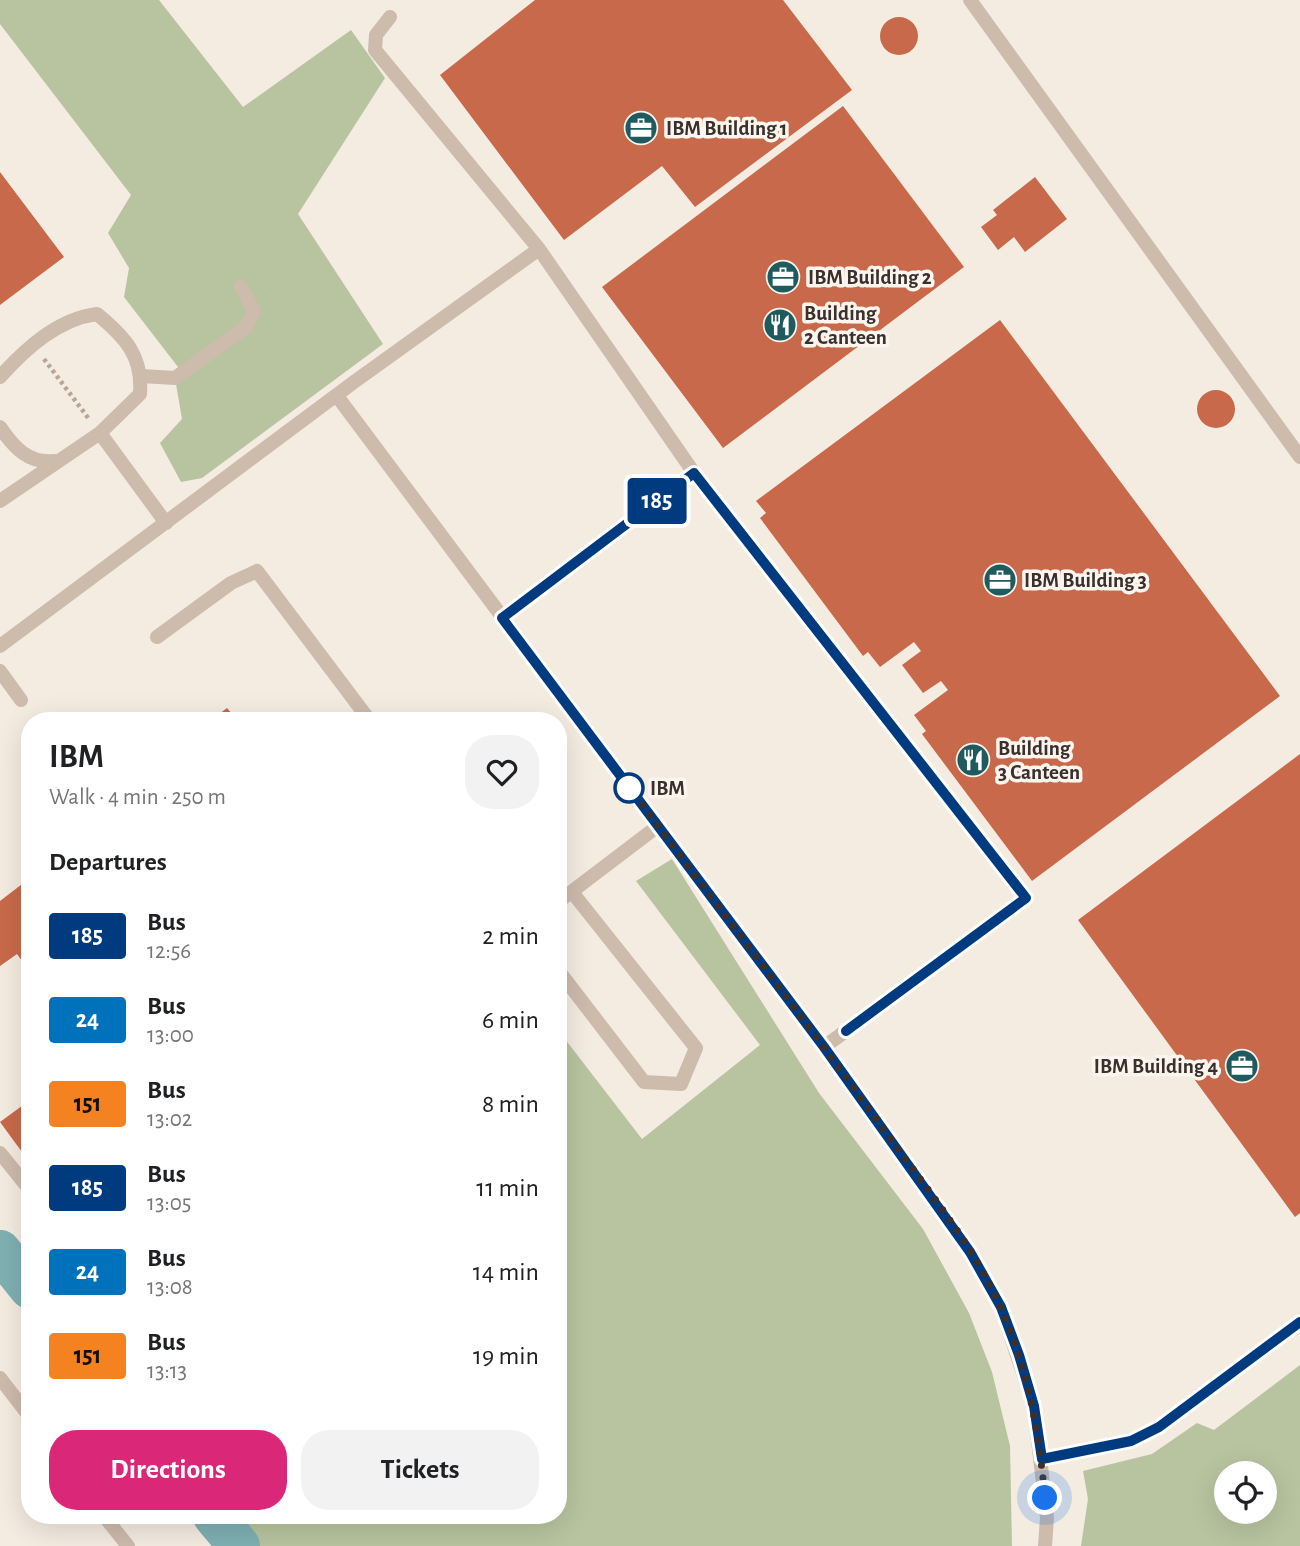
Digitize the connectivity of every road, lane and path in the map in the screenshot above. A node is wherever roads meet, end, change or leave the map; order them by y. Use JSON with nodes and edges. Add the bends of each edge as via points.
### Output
{"nodes":[{"id":1,"x":970,"y":0,"type":"edge"},
{"id":2,"x":390,"y":17,"type":"dead end"},
{"id":3,"x":539,"y":249,"type":"junction"},
{"id":4,"x":241,"y":287,"type":"dead end"},
{"id":5,"x":33,"y":344,"type":"junction"},
{"id":6,"x":141,"y":376,"type":"junction"},
{"id":7,"x":0,"y":377,"type":"edge"},
{"id":8,"x":337,"y":396,"type":"junction"},
{"id":9,"x":0,"y":427,"type":"edge"},
{"id":10,"x":100,"y":433,"type":"junction"},
{"id":11,"x":1300,"y":457,"type":"edge"},
{"id":12,"x":57,"y":461,"type":"junction"},
{"id":13,"x":694,"y":473,"type":"junction"},
{"id":14,"x":0,"y":501,"type":"edge"},
{"id":15,"x":166,"y":523,"type":"junction"},
{"id":16,"x":502,"y":618,"type":"junction"},
{"id":17,"x":157,"y":637,"type":"dead end"},
{"id":18,"x":0,"y":646,"type":"edge"},
{"id":19,"x":0,"y":671,"type":"edge"},
{"id":20,"x":21,"y":701,"type":"dead end"},
{"id":21,"x":363,"y":712,"type":"edge"},
{"id":22,"x":658,"y":826,"type":"junction"},
{"id":23,"x":572,"y":891,"type":"junction"},
{"id":24,"x":567,"y":895,"type":"edge"},
{"id":25,"x":567,"y":982,"type":"edge"},
{"id":26,"x":824,"y":1047,"type":"junction"},
{"id":27,"x":0,"y":1153,"type":"edge"},
{"id":28,"x":21,"y":1179,"type":"edge"},
{"id":29,"x":1300,"y":1322,"type":"edge"},
{"id":30,"x":0,"y":1378,"type":"edge"},
{"id":31,"x":21,"y":1405,"type":"edge"},
{"id":32,"x":1042,"y":1459,"type":"junction"},
{"id":33,"x":110,"y":1524,"type":"edge"},
{"id":34,"x":128,"y":1546,"type":"edge"},
{"id":35,"x":1045,"y":1546,"type":"edge"}],
"edges":[{"from":1,"to":11,"type":"lane"},
{"from":2,"to":3,"type":"lane","via":[[376,35],[375,50]]},
{"from":3,"to":8,"type":"lane"},
{"from":3,"to":13,"type":"lane"},
{"from":4,"to":6,"type":"lane","via":[[254,310],[246,327],[175,378]]},
{"from":5,"to":6,"type":"lane","via":[[76,317],[97,314],[128,344]]},
{"from":5,"to":7,"type":"lane"},
{"from":5,"to":10,"type":"path"},
{"from":6,"to":10,"type":"lane","via":[[140,394]]},
{"from":8,"to":15,"type":"lane"},
{"from":8,"to":16,"type":"lane"},
{"from":9,"to":12,"type":"lane","via":[[21,454]]},
{"from":10,"to":12,"type":"lane"},
{"from":10,"to":15,"type":"lane"},
{"from":12,"to":14,"type":"lane"},
{"from":13,"to":16,"type":"lane"},
{"from":13,"to":26,"type":"lane","via":[[1026,898]]},
{"from":15,"to":18,"type":"lane"},
{"from":16,"to":22,"type":"lane"},
{"from":17,"to":21,"type":"lane","via":[[231,583],[257,571]]},
{"from":19,"to":20,"type":"lane"},
{"from":22,"to":23,"type":"lane"},
{"from":22,"to":26,"type":"lane"},
{"from":23,"to":24,"type":"lane"},
{"from":23,"to":25,"type":"lane","via":[[696,1048],[681,1084],[644,1082]]},
{"from":26,"to":32,"type":"lane","via":[[970,1252],[1001,1307],[1034,1406]]},
{"from":27,"to":28,"type":"lane"},
{"from":29,"to":32,"type":"lane","via":[[1159,1427],[1131,1441]]},
{"from":30,"to":31,"type":"lane"},
{"from":32,"to":35,"type":"lane"},
{"from":33,"to":34,"type":"lane"}]}
